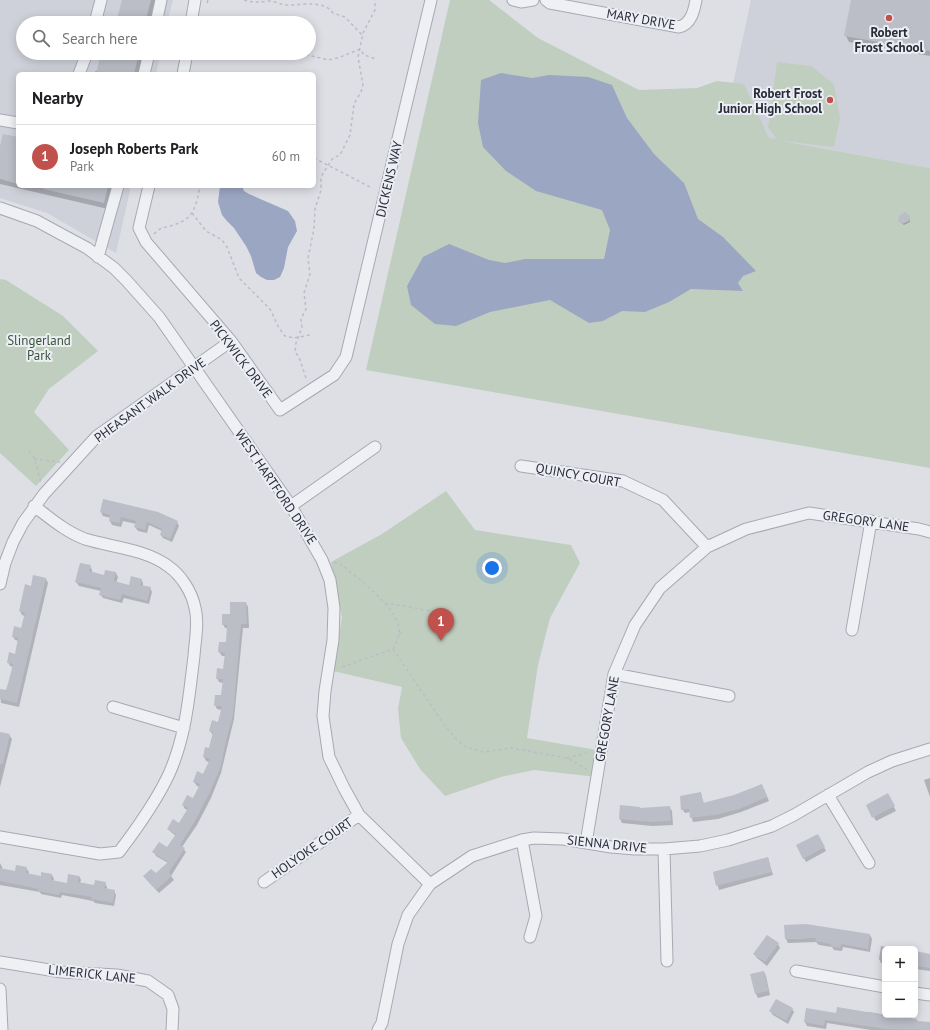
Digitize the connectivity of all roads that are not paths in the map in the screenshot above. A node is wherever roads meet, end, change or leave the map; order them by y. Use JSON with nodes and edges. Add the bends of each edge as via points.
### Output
{"nodes":[{"id":1,"x":101,"y":0,"type":"edge"},
{"id":2,"x":161,"y":0,"type":"edge"},
{"id":3,"x":195,"y":0,"type":"edge"},
{"id":4,"x":431,"y":0,"type":"edge"},
{"id":5,"x":513,"y":0,"type":"edge"},
{"id":6,"x":533,"y":0,"type":"edge"},
{"id":7,"x":546,"y":0,"type":"edge"},
{"id":8,"x":696,"y":0,"type":"edge"},
{"id":9,"x":97,"y":16,"type":"edge"},
{"id":10,"x":158,"y":16,"type":"edge"},
{"id":11,"x":192,"y":16,"type":"edge"},
{"id":12,"x":84,"y":60,"type":"edge"},
{"id":13,"x":147,"y":60,"type":"edge"},
{"id":14,"x":186,"y":60,"type":"edge"},
{"id":15,"x":80,"y":72,"type":"edge"},
{"id":16,"x":144,"y":72,"type":"edge"},
{"id":17,"x":183,"y":72,"type":"edge"},
{"id":18,"x":0,"y":120,"type":"edge"},
{"id":19,"x":16,"y":123,"type":"edge"},
{"id":20,"x":117,"y":188,"type":"edge"},
{"id":21,"x":148,"y":188,"type":"edge"},
{"id":22,"x":0,"y":208,"type":"edge"},
{"id":23,"x":98,"y":257,"type":"junction"},
{"id":24,"x":231,"y":341,"type":"junction"},
{"id":25,"x":346,"y":357,"type":"joint"},
{"id":26,"x":194,"y":368,"type":"junction"},
{"id":27,"x":375,"y":447,"type":"dead end"},
{"id":28,"x":521,"y":466,"type":"dead end"},
{"id":29,"x":34,"y":506,"type":"junction"},
{"id":30,"x":291,"y":506,"type":"junction"},
{"id":31,"x":871,"y":521,"type":"junction"},
{"id":32,"x":930,"y":532,"type":"edge"},
{"id":33,"x":707,"y":547,"type":"junction"},
{"id":34,"x":0,"y":584,"type":"edge"},
{"id":35,"x":852,"y":630,"type":"dead end"},
{"id":36,"x":614,"y":674,"type":"junction"},
{"id":37,"x":729,"y":696,"type":"dead end"},
{"id":38,"x":113,"y":707,"type":"dead end"},
{"id":39,"x":184,"y":728,"type":"junction"},
{"id":40,"x":930,"y":749,"type":"edge"},
{"id":41,"x":828,"y":795,"type":"junction"},
{"id":42,"x":359,"y":815,"type":"junction"},
{"id":43,"x":0,"y":837,"type":"edge"},
{"id":44,"x":522,"y":840,"type":"junction"},
{"id":45,"x":586,"y":842,"type":"junction"},
{"id":46,"x":664,"y":849,"type":"junction"},
{"id":47,"x":869,"y":862,"type":"dead end"},
{"id":48,"x":264,"y":882,"type":"dead end"},
{"id":49,"x":430,"y":884,"type":"junction"},
{"id":50,"x":530,"y":937,"type":"dead end"},
{"id":51,"x":667,"y":961,"type":"dead end"},
{"id":52,"x":0,"y":962,"type":"edge"},
{"id":53,"x":796,"y":971,"type":"dead end"},
{"id":54,"x":882,"y":986,"type":"edge"},
{"id":55,"x":0,"y":989,"type":"edge"},
{"id":56,"x":918,"y":993,"type":"edge"},
{"id":57,"x":930,"y":995,"type":"edge"},
{"id":58,"x":2,"y":1030,"type":"edge"},
{"id":59,"x":172,"y":1030,"type":"edge"},
{"id":60,"x":378,"y":1030,"type":"edge"}],
"edges":[{"from":1,"to":9,"type":"street"},
{"from":2,"to":10,"type":"street"},
{"from":3,"to":11,"type":"street"},
{"from":4,"to":25,"type":"street","name":"DICKENS WAY"},
{"from":5,"to":6,"type":"street"},
{"from":7,"to":8,"type":"street","name":"MARY DRIVE","via":[[550,3],[679,27],[688,22]]},
{"from":12,"to":15,"type":"street"},
{"from":13,"to":16,"type":"street"},
{"from":14,"to":17,"type":"street"},
{"from":18,"to":19,"type":"street"},
{"from":20,"to":23,"type":"street"},
{"from":21,"to":24,"type":"street","name":"PICKWICK DRIVE","via":[[139,228],[146,242]]},
{"from":22,"to":23,"type":"street","name":"WEST HARTFORD DRIVE","via":[[38,221],[87,248]]},
{"from":23,"to":26,"type":"street","name":"WEST HARTFORD DRIVE","via":[[114,268],[143,298]]},
{"from":24,"to":25,"type":"street","name":"PICKWICK DRIVE","via":[[280,410],[334,375]]},
{"from":24,"to":26,"type":"street","name":"PHEASANT WALK DRIVE"},
{"from":26,"to":29,"type":"street","name":"PHEASANT WALK DRIVE","via":[[97,436]]},
{"from":26,"to":30,"type":"street","name":"WEST HARTFORD DRIVE"},
{"from":27,"to":30,"type":"street"},
{"from":28,"to":33,"type":"street","name":"QUINCY COURT","via":[[623,481],[663,500]]},
{"from":29,"to":34,"type":"street","name":"PHEASANT WALK DRIVE","via":[[13,542]]},
{"from":29,"to":39,"type":"street","via":[[74,534],[154,558],[168,566],[184,583],[192,598],[197,620]]},
{"from":30,"to":42,"type":"street","name":"WEST HARTFORD DRIVE","via":[[322,560],[330,580],[334,608],[333,640],[323,716],[329,757]]},
{"from":31,"to":32,"type":"street","name":"GREGORY LANE"},
{"from":31,"to":33,"type":"street","name":"GREGORY LANE","via":[[809,513],[746,529]]},
{"from":31,"to":35,"type":"street"},
{"from":33,"to":36,"type":"street","name":"GREGORY LANE","via":[[660,588],[635,625]]},
{"from":36,"to":37,"type":"street"},
{"from":36,"to":45,"type":"street","name":"GREGORY LANE"},
{"from":38,"to":39,"type":"street"},
{"from":39,"to":43,"type":"street","via":[[170,773],[153,806],[119,852],[100,854]]},
{"from":40,"to":41,"type":"street","name":"SIENNA DRIVE","via":[[910,754],[874,769]]},
{"from":41,"to":46,"type":"street","name":"SIENNA DRIVE","via":[[772,826],[751,833],[700,846]]},
{"from":41,"to":47,"type":"street"},
{"from":42,"to":48,"type":"street","name":"HOLYOKE COURT"},
{"from":42,"to":49,"type":"street","name":"WEST HARTFORD DRIVE"},
{"from":44,"to":45,"type":"street","name":"SIENNA DRIVE","via":[[547,838]]},
{"from":44,"to":49,"type":"street","name":"SIENNA DRIVE","via":[[472,856]]},
{"from":44,"to":50,"type":"street","via":[[536,916]]},
{"from":45,"to":46,"type":"street","name":"SIENNA DRIVE","via":[[611,847]]},
{"from":46,"to":51,"type":"street"},
{"from":49,"to":60,"type":"street","name":"SIENNA DRIVE","via":[[408,914],[398,944],[382,1023]]},
{"from":52,"to":59,"type":"street","name":"LIMERICK LANE","via":[[62,972],[117,975],[148,981],[168,995],[173,1008]]},
{"from":53,"to":54,"type":"street"},
{"from":55,"to":58,"type":"street"},
{"from":56,"to":57,"type":"street"}]}
